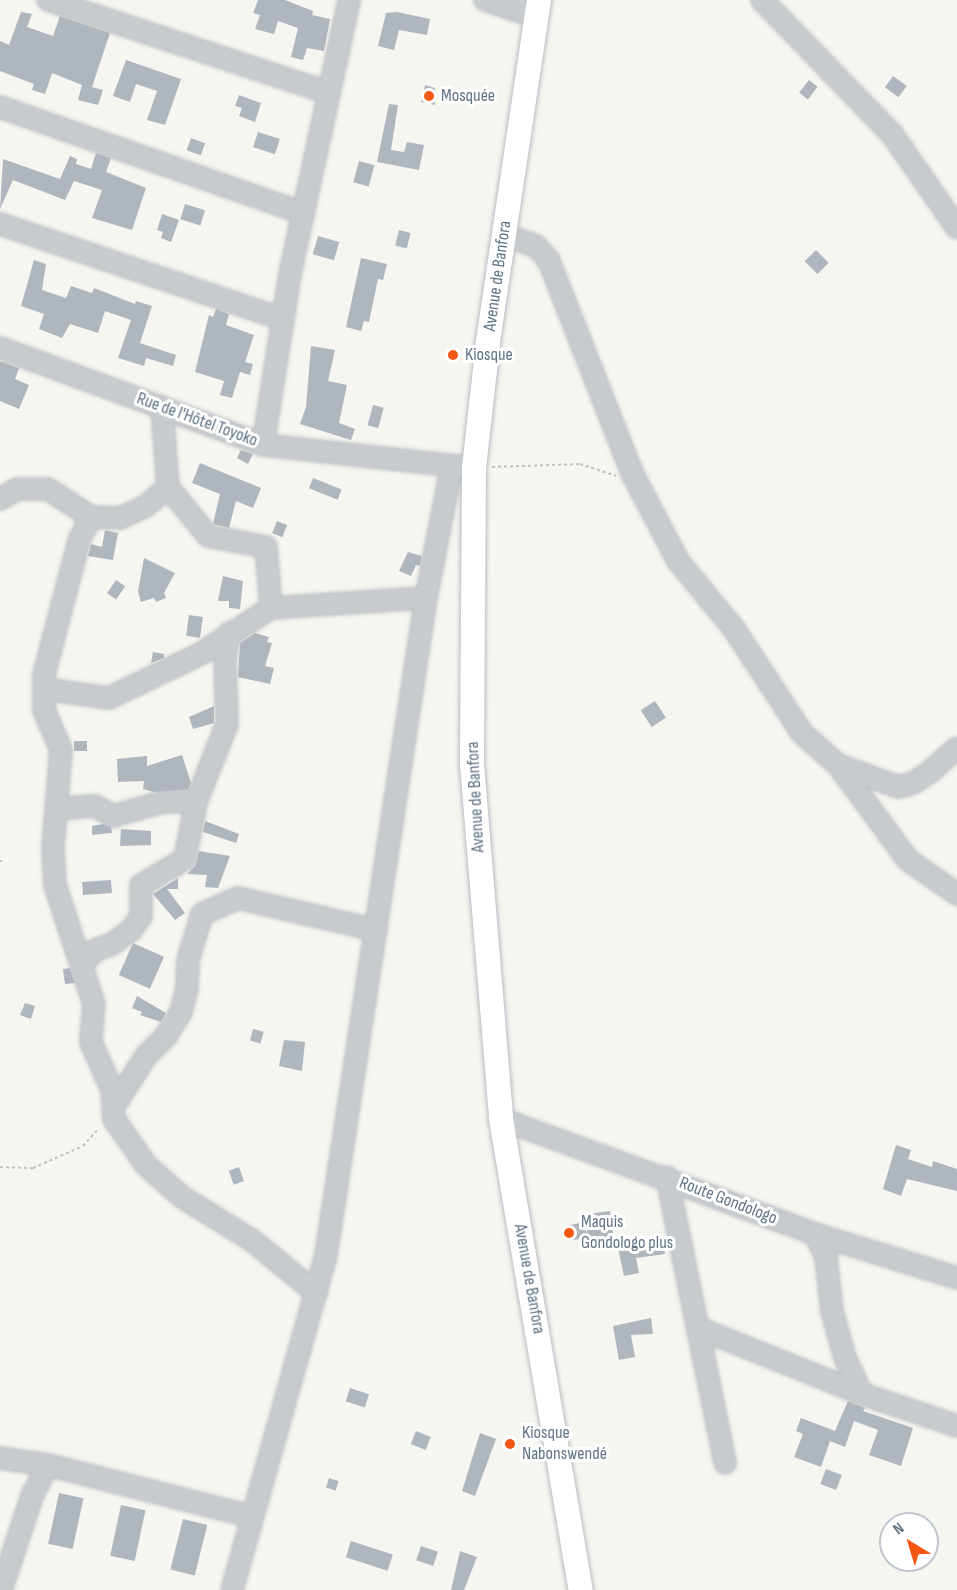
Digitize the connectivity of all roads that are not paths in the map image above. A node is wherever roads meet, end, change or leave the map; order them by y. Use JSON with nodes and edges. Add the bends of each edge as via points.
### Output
{"nodes":[{"id":1,"x":48,"y":0,"type":"edge"},
{"id":2,"x":349,"y":0,"type":"edge"},
{"id":3,"x":485,"y":0,"type":"edge"},
{"id":4,"x":763,"y":0,"type":"edge"},
{"id":5,"x":538,"y":9,"type":"edge"},
{"id":6,"x":329,"y":93,"type":"junction"},
{"id":7,"x":0,"y":106,"type":"edge"},
{"id":8,"x":303,"y":213,"type":"junction"},
{"id":9,"x":0,"y":224,"type":"edge"},
{"id":10,"x":957,"y":228,"type":"edge"},
{"id":11,"x":504,"y":235,"type":"junction"},
{"id":12,"x":282,"y":319,"type":"junction"},
{"id":13,"x":0,"y":348,"type":"edge"},
{"id":14,"x":162,"y":408,"type":"junction"},
{"id":15,"x":263,"y":445,"type":"junction"},
{"id":16,"x":462,"y":468,"type":"junction"},
{"id":17,"x":168,"y":487,"type":"junction"},
{"id":18,"x":0,"y":499,"type":"edge"},
{"id":19,"x":91,"y":517,"type":"junction"},
{"id":20,"x":426,"y":598,"type":"junction"},
{"id":21,"x":271,"y":608,"type":"junction"},
{"id":22,"x":229,"y":633,"type":"junction"},
{"id":23,"x":44,"y":689,"type":"junction"},
{"id":24,"x":957,"y":748,"type":"edge"},
{"id":25,"x":838,"y":765,"type":"junction"},
{"id":26,"x":196,"y":802,"type":"junction"},
{"id":27,"x":57,"y":809,"type":"junction"},
{"id":28,"x":957,"y":894,"type":"edge"},
{"id":29,"x":376,"y":930,"type":"junction"},
{"id":30,"x":82,"y":965,"type":"junction"},
{"id":31,"x":113,"y":1108,"type":"junction"},
{"id":32,"x":501,"y":1119,"type":"junction"},
{"id":33,"x":667,"y":1177,"type":"junction"},
{"id":34,"x":815,"y":1234,"type":"junction"},
{"id":35,"x":957,"y":1278,"type":"edge"},
{"id":36,"x":316,"y":1293,"type":"junction"},
{"id":37,"x":698,"y":1328,"type":"junction"},
{"id":38,"x":862,"y":1394,"type":"junction"},
{"id":39,"x":957,"y":1426,"type":"edge"},
{"id":40,"x":0,"y":1458,"type":"edge"},
{"id":41,"x":725,"y":1463,"type":"dead end"},
{"id":42,"x":48,"y":1465,"type":"junction"},
{"id":43,"x":253,"y":1517,"type":"junction"},
{"id":44,"x":1,"y":1590,"type":"edge"},
{"id":45,"x":232,"y":1590,"type":"edge"},
{"id":46,"x":581,"y":1590,"type":"edge"}],
"edges":[{"from":1,"to":6,"type":"street"},
{"from":2,"to":6,"type":"street"},
{"from":3,"to":5,"type":"street"},
{"from":4,"to":10,"type":"street","via":[[892,134]]},
{"from":5,"to":11,"type":"main road","name":"Avenue de Banfora"},
{"from":6,"to":8,"type":"street"},
{"from":7,"to":8,"type":"street"},
{"from":8,"to":12,"type":"street"},
{"from":9,"to":12,"type":"street"},
{"from":11,"to":16,"type":"main road","name":"Avenue de Banfora"},
{"from":11,"to":25,"type":"street","via":[[536,246],[549,261],[640,485],[678,561],[734,629],[802,733]]},
{"from":12,"to":15,"type":"street"},
{"from":13,"to":14,"type":"street","name":"Rue de l'Hôtel Toyoko"},
{"from":14,"to":15,"type":"street","name":"Rue de l'Hôtel Toyoko"},
{"from":14,"to":17,"type":"street"},
{"from":15,"to":16,"type":"street","name":"Rue de l'Hôtel Toyoko"},
{"from":16,"to":20,"type":"street"},
{"from":16,"to":32,"type":"main road","name":"Avenue de Banfora","via":[[472,764]]},
{"from":17,"to":19,"type":"street","via":[[146,506],[120,518]]},
{"from":17,"to":21,"type":"street","via":[[208,536],[266,547]]},
{"from":18,"to":19,"type":"street","via":[[17,489],[48,489]]},
{"from":19,"to":23,"type":"street","via":[[79,541],[44,674]]},
{"from":20,"to":21,"type":"street"},
{"from":20,"to":29,"type":"street"},
{"from":21,"to":22,"type":"street"},
{"from":22,"to":23,"type":"street","via":[[202,653],[109,698]]},
{"from":22,"to":26,"type":"street","via":[[225,661],[227,724]]},
{"from":23,"to":27,"type":"street","via":[[44,710],[61,750]]},
{"from":24,"to":25,"type":"street","via":[[930,772],[898,787]]},
{"from":25,"to":28,"type":"street","via":[[908,860]]},
{"from":26,"to":27,"type":"street","via":[[162,802],[113,816],[95,806]]},
{"from":26,"to":30,"type":"street","via":[[185,859],[141,885],[141,916],[131,930],[112,944],[95,950]]},
{"from":27,"to":30,"type":"street","via":[[54,885]]},
{"from":29,"to":31,"type":"street","via":[[238,898],[202,914],[188,960],[181,1012],[166,1036],[146,1056]]},
{"from":29,"to":36,"type":"street","via":[[326,1256]]},
{"from":30,"to":31,"type":"street","via":[[94,1005],[91,1042],[112,1090]]},
{"from":31,"to":36,"type":"street","via":[[114,1119],[146,1166],[182,1197],[253,1241]]},
{"from":32,"to":33,"type":"street","name":"Route Gondologo"},
{"from":32,"to":46,"type":"main road","name":"Avenue de Banfora"},
{"from":33,"to":34,"type":"street","name":"Route Gondologo"},
{"from":33,"to":37,"type":"street"},
{"from":34,"to":35,"type":"street","name":"Route Gondologo"},
{"from":34,"to":38,"type":"street","via":[[826,1257],[832,1311],[845,1358]]},
{"from":36,"to":43,"type":"street"},
{"from":37,"to":38,"type":"street"},
{"from":37,"to":41,"type":"street"},
{"from":38,"to":39,"type":"street"},
{"from":40,"to":42,"type":"street"},
{"from":42,"to":43,"type":"street"},
{"from":42,"to":44,"type":"street","via":[[32,1496]]},
{"from":43,"to":45,"type":"street"}]}
